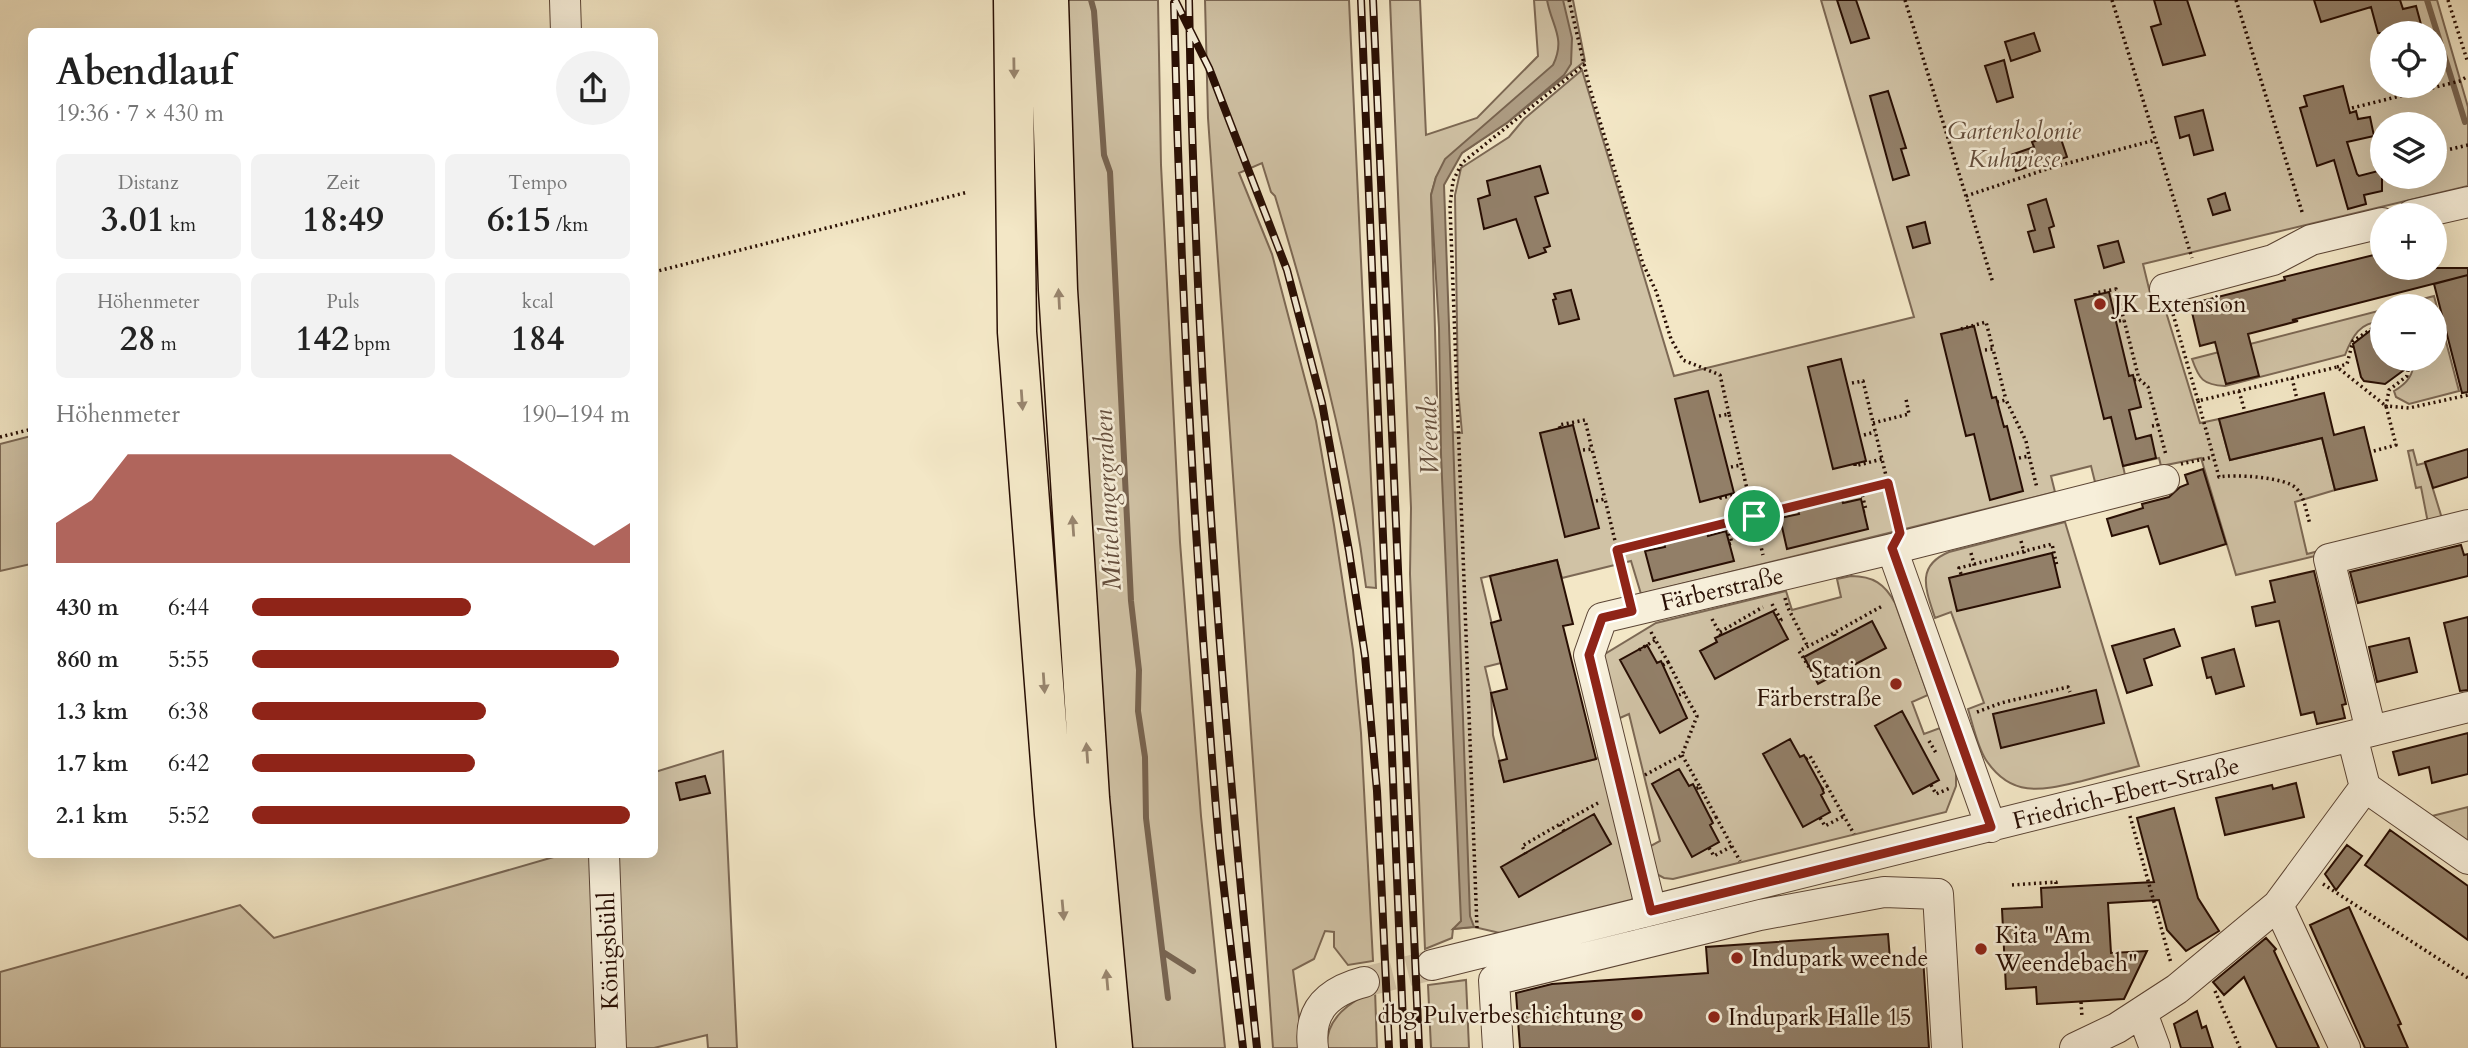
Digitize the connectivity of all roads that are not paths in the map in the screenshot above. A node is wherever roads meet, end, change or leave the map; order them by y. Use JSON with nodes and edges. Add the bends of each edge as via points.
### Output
{"nodes":[{"id":1,"x":565,"y":0,"type":"edge"},
{"id":2,"x":1013,"y":0,"type":"edge"},
{"id":3,"x":1049,"y":0,"type":"edge"},
{"id":4,"x":566,"y":28,"type":"edge"},
{"id":5,"x":2468,"y":201,"type":"edge"},
{"id":6,"x":2447,"y":206,"type":"edge"},
{"id":7,"x":2370,"y":226,"type":"edge"},
{"id":8,"x":2165,"y":289,"type":"road end"},
{"id":9,"x":2167,"y":474,"type":"road end"},
{"id":10,"x":2468,"y":525,"type":"edge"},
{"id":11,"x":1892,"y":548,"type":"junction"},
{"id":12,"x":2468,"y":707,"type":"edge"},
{"id":13,"x":2362,"y":734,"type":"junction"},
{"id":14,"x":2365,"y":788,"type":"junction"},
{"id":15,"x":1991,"y":827,"type":"junction"},
{"id":16,"x":604,"y":858,"type":"edge"},
{"id":17,"x":2468,"y":859,"type":"edge"},
{"id":18,"x":2278,"y":905,"type":"junction"},
{"id":19,"x":1651,"y":911,"type":"junction"},
{"id":20,"x":1432,"y":965,"type":"tunnel mouth"},
{"id":21,"x":1364,"y":982,"type":"tunnel mouth"},
{"id":22,"x":2142,"y":1013,"type":"junction"},
{"id":23,"x":2079,"y":1035,"type":"edge"},
{"id":24,"x":611,"y":1048,"type":"edge"},
{"id":25,"x":1076,"y":1048,"type":"edge"},
{"id":26,"x":1113,"y":1048,"type":"edge"},
{"id":27,"x":1313,"y":1048,"type":"edge"},
{"id":28,"x":1499,"y":1048,"type":"edge"},
{"id":29,"x":1947,"y":1048,"type":"edge"},
{"id":30,"x":2154,"y":1048,"type":"edge"},
{"id":31,"x":2345,"y":1048,"type":"edge"}],
"edges":[{"from":1,"to":4,"type":"street"},
{"from":2,"to":25,"type":"highway","one_way":true,"via":[[1017,332]]},
{"from":26,"to":3,"type":"highway","one_way":true,"via":[[1090,798],[1058,290]]},
{"from":5,"to":6,"type":"street"},
{"from":7,"to":8,"type":"street","via":[[2311,240],[2273,260]]},
{"from":9,"to":11,"type":"street","name":"Färberstraße"},
{"from":10,"to":13,"type":"street","via":[[2329,559]]},
{"from":11,"to":15,"type":"street"},
{"from":11,"to":19,"type":"street","name":"Färberstraße","via":[[1602,618],[1589,655]]},
{"from":12,"to":13,"type":"street","name":"Friedrich-Ebert-Straße"},
{"from":13,"to":14,"type":"street"},
{"from":13,"to":15,"type":"street","name":"Friedrich-Ebert-Straße"},
{"from":14,"to":17,"type":"street"},
{"from":14,"to":18,"type":"street"},
{"from":15,"to":19,"type":"street","name":"Friedrich-Ebert-Straße"},
{"from":16,"to":24,"type":"street","name":"Königsbühl"},
{"from":18,"to":22,"type":"street"},
{"from":18,"to":31,"type":"street"},
{"from":19,"to":20,"type":"street","name":"Friedrich-Ebert-Straße"},
{"from":21,"to":27,"type":"street","via":[[1326,1000],[1317,1018]]},
{"from":22,"to":23,"type":"street"},
{"from":22,"to":30,"type":"street"},
{"from":28,"to":29,"type":"street","via":[[1494,979],[1760,915],[1884,892],[1938,894]]}]}
